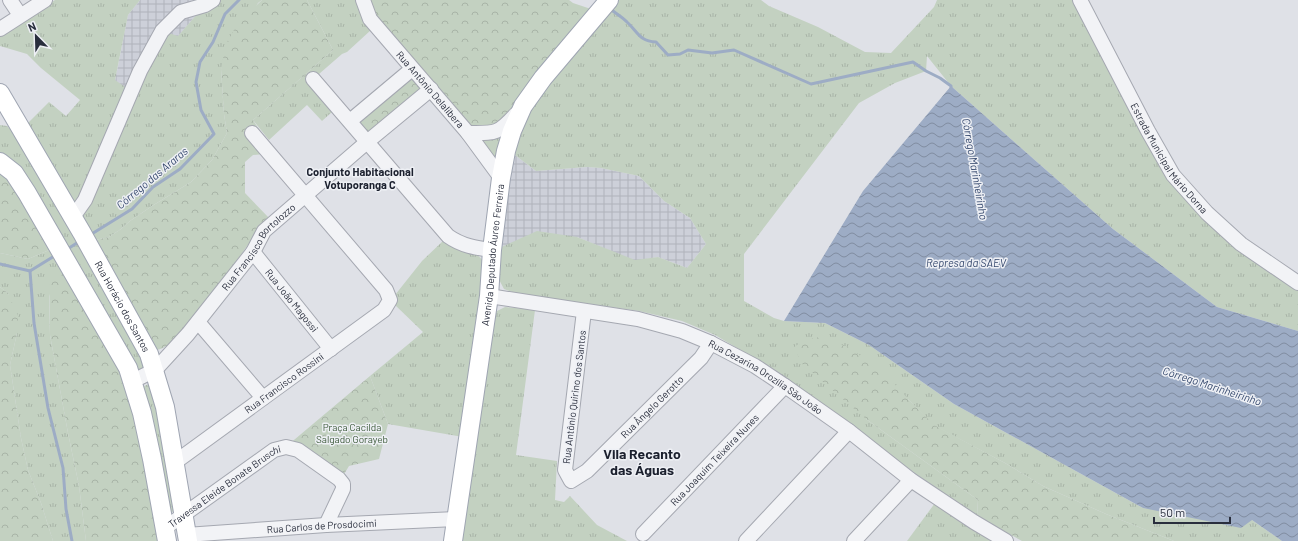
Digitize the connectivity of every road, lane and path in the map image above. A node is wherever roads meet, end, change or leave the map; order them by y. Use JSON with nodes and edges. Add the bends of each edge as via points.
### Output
{"nodes":[{"id":1,"x":10,"y":0,"type":"edge"},
{"id":2,"x":44,"y":0,"type":"edge"},
{"id":3,"x":213,"y":0,"type":"edge"},
{"id":4,"x":363,"y":0,"type":"edge"},
{"id":5,"x":1080,"y":0,"type":"edge"},
{"id":6,"x":604,"y":6,"type":"edge"},
{"id":7,"x":20,"y":15,"type":"junction"},
{"id":8,"x":0,"y":29,"type":"edge"},
{"id":9,"x":412,"y":69,"type":"junction"},
{"id":10,"x":313,"y":78,"type":"dead end"},
{"id":11,"x":431,"y":89,"type":"junction"},
{"id":12,"x":2,"y":103,"type":"edge"},
{"id":13,"x":523,"y":106,"type":"junction"},
{"id":14,"x":350,"y":121,"type":"junction"},
{"id":15,"x":252,"y":133,"type":"dead end"},
{"id":16,"x":468,"y":133,"type":"junction"},
{"id":17,"x":367,"y":142,"type":"junction"},
{"id":18,"x":0,"y":162,"type":"edge"},
{"id":19,"x":501,"y":178,"type":"junction"},
{"id":20,"x":305,"y":195,"type":"junction"},
{"id":21,"x":73,"y":217,"type":"junction"},
{"id":22,"x":492,"y":250,"type":"junction"},
{"id":23,"x":253,"y":252,"type":"junction"},
{"id":24,"x":1298,"y":283,"type":"edge"},
{"id":25,"x":489,"y":296,"type":"junction"},
{"id":26,"x":584,"y":311,"type":"junction"},
{"id":27,"x":198,"y":322,"type":"junction"},
{"id":28,"x":711,"y":343,"type":"junction"},
{"id":29,"x":331,"y":348,"type":"junction"},
{"id":30,"x":155,"y":370,"type":"junction"},
{"id":31,"x":134,"y":381,"type":"junction"},
{"id":32,"x":784,"y":386,"type":"junction"},
{"id":33,"x":263,"y":398,"type":"junction"},
{"id":34,"x":849,"y":431,"type":"junction"},
{"id":35,"x":174,"y":463,"type":"junction"},
{"id":36,"x":911,"y":480,"type":"junction"},
{"id":37,"x":571,"y":481,"type":"joint"},
{"id":38,"x":183,"y":515,"type":"junction"},
{"id":39,"x":456,"y":519,"type":"junction"},
{"id":40,"x":326,"y":525,"type":"junction"},
{"id":41,"x":166,"y":534,"type":"edge"},
{"id":42,"x":643,"y":534,"type":"dead end"},
{"id":43,"x":187,"y":538,"type":"edge"},
{"id":44,"x":453,"y":541,"type":"edge"},
{"id":45,"x":746,"y":541,"type":"edge"},
{"id":46,"x":854,"y":541,"type":"edge"},
{"id":47,"x":1006,"y":541,"type":"edge"}],
"edges":[{"from":1,"to":7,"type":"street"},
{"from":2,"to":7,"type":"street"},
{"from":3,"to":21,"type":"street","via":[[181,12],[162,31],[140,71],[84,200]]},
{"from":4,"to":9,"type":"street","name":"Rua Antônio Delalibera","via":[[370,19]]},
{"from":5,"to":24,"type":"street","name":"Estrada Municipal Mário Dorna","via":[[1173,175],[1207,213],[1241,244]]},
{"from":6,"to":13,"type":"main road","name":"Avenida Deputado Áureo Ferreira","via":[[543,78]]},
{"from":7,"to":8,"type":"street"},
{"from":9,"to":11,"type":"street","name":"Rua Antônio Delalibera"},
{"from":9,"to":14,"type":"street"},
{"from":10,"to":14,"type":"street"},
{"from":11,"to":16,"type":"street","name":"Rua Antônio Delalibera"},
{"from":11,"to":17,"type":"street","name":"Rua Francisco Bortolozzo"},
{"from":12,"to":21,"type":"main road","name":"Rua Horácio dos Santos"},
{"from":13,"to":16,"type":"street","via":[[501,130],[492,133]]},
{"from":13,"to":19,"type":"main road","name":"Avenida Deputado Áureo Ferreira","via":[[512,131]]},
{"from":14,"to":17,"type":"street"},
{"from":15,"to":20,"type":"street"},
{"from":16,"to":19,"type":"street","name":"Rua Antônio Delalibera"},
{"from":17,"to":20,"type":"street","name":"Rua Francisco Bortolozzo"},
{"from":17,"to":22,"type":"street","via":[[448,236],[474,248]]},
{"from":18,"to":31,"type":"main road","via":[[14,173],[27,193],[120,351]]},
{"from":19,"to":22,"type":"main road","name":"Avenida Deputado Áureo Ferreira"},
{"from":20,"to":23,"type":"street","name":"Rua Francisco Bortolozzo","via":[[264,232]]},
{"from":20,"to":29,"type":"street","name":"Rua Francisco Rossini","via":[[386,290],[390,300],[384,310]]},
{"from":21,"to":30,"type":"main road","name":"Rua Horácio dos Santos","via":[[138,333]]},
{"from":22,"to":25,"type":"main road","name":"Avenida Deputado Áureo Ferreira"},
{"from":23,"to":27,"type":"street","name":"Rua Francisco Bortolozzo"},
{"from":23,"to":29,"type":"street","name":"Rua João Magossi"},
{"from":25,"to":26,"type":"street","name":"Rua Cezarina Orozília São João"},
{"from":25,"to":39,"type":"main road","name":"Avenida Deputado Áureo Ferreira"},
{"from":26,"to":28,"type":"street","name":"Rua Cezarina Orozília São João","via":[[638,319],[682,331]]},
{"from":26,"to":37,"type":"street","name":"Rua Antônio Quirino dos Santos","via":[[565,470]]},
{"from":27,"to":30,"type":"street","name":"Rua Francisco Bortolozzo"},
{"from":27,"to":33,"type":"street"},
{"from":28,"to":32,"type":"street","name":"Rua Cezarina Orozília São João","via":[[755,366]]},
{"from":28,"to":37,"type":"street","name":"Rua Ângelo Gerotto","via":[[701,358],[587,471]]},
{"from":29,"to":33,"type":"street","name":"Rua Francisco Rossini"},
{"from":30,"to":31,"type":"street","name":"Rua Francisco Bortolozzo"},
{"from":30,"to":35,"type":"main road","name":"Rua Horácio dos Santos","via":[[165,407]]},
{"from":31,"to":41,"type":"main road"},
{"from":32,"to":34,"type":"street","name":"Rua Cezarina Orozília São João"},
{"from":32,"to":42,"type":"street","name":"Rua Joaquim Teixeira Nunes"},
{"from":33,"to":35,"type":"street","name":"Rua Francisco Rossini"},
{"from":34,"to":36,"type":"street","name":"Rua Cezarina Orozília São João"},
{"from":34,"to":45,"type":"street"},
{"from":35,"to":38,"type":"main road","name":"Rua Horácio dos Santos"},
{"from":36,"to":46,"type":"street"},
{"from":36,"to":47,"type":"street","name":"Rua Cezarina Orozília São João"},
{"from":38,"to":40,"type":"street","name":"Travessa Eleide Bonate Bruschi","via":[[274,450],[286,447],[298,450],[343,484],[344,489]]},
{"from":38,"to":41,"type":"street","name":"Travessa Eleide Bonate Bruschi"},
{"from":38,"to":43,"type":"main road","name":"Rua Horácio dos Santos"},
{"from":39,"to":40,"type":"street","name":"Rua Carlos de Prosdocimi"},
{"from":39,"to":44,"type":"main road","name":"Avenida Deputado Áureo Ferreira"},
{"from":40,"to":43,"type":"street","name":"Rua Carlos de Prosdocimi"}]}
